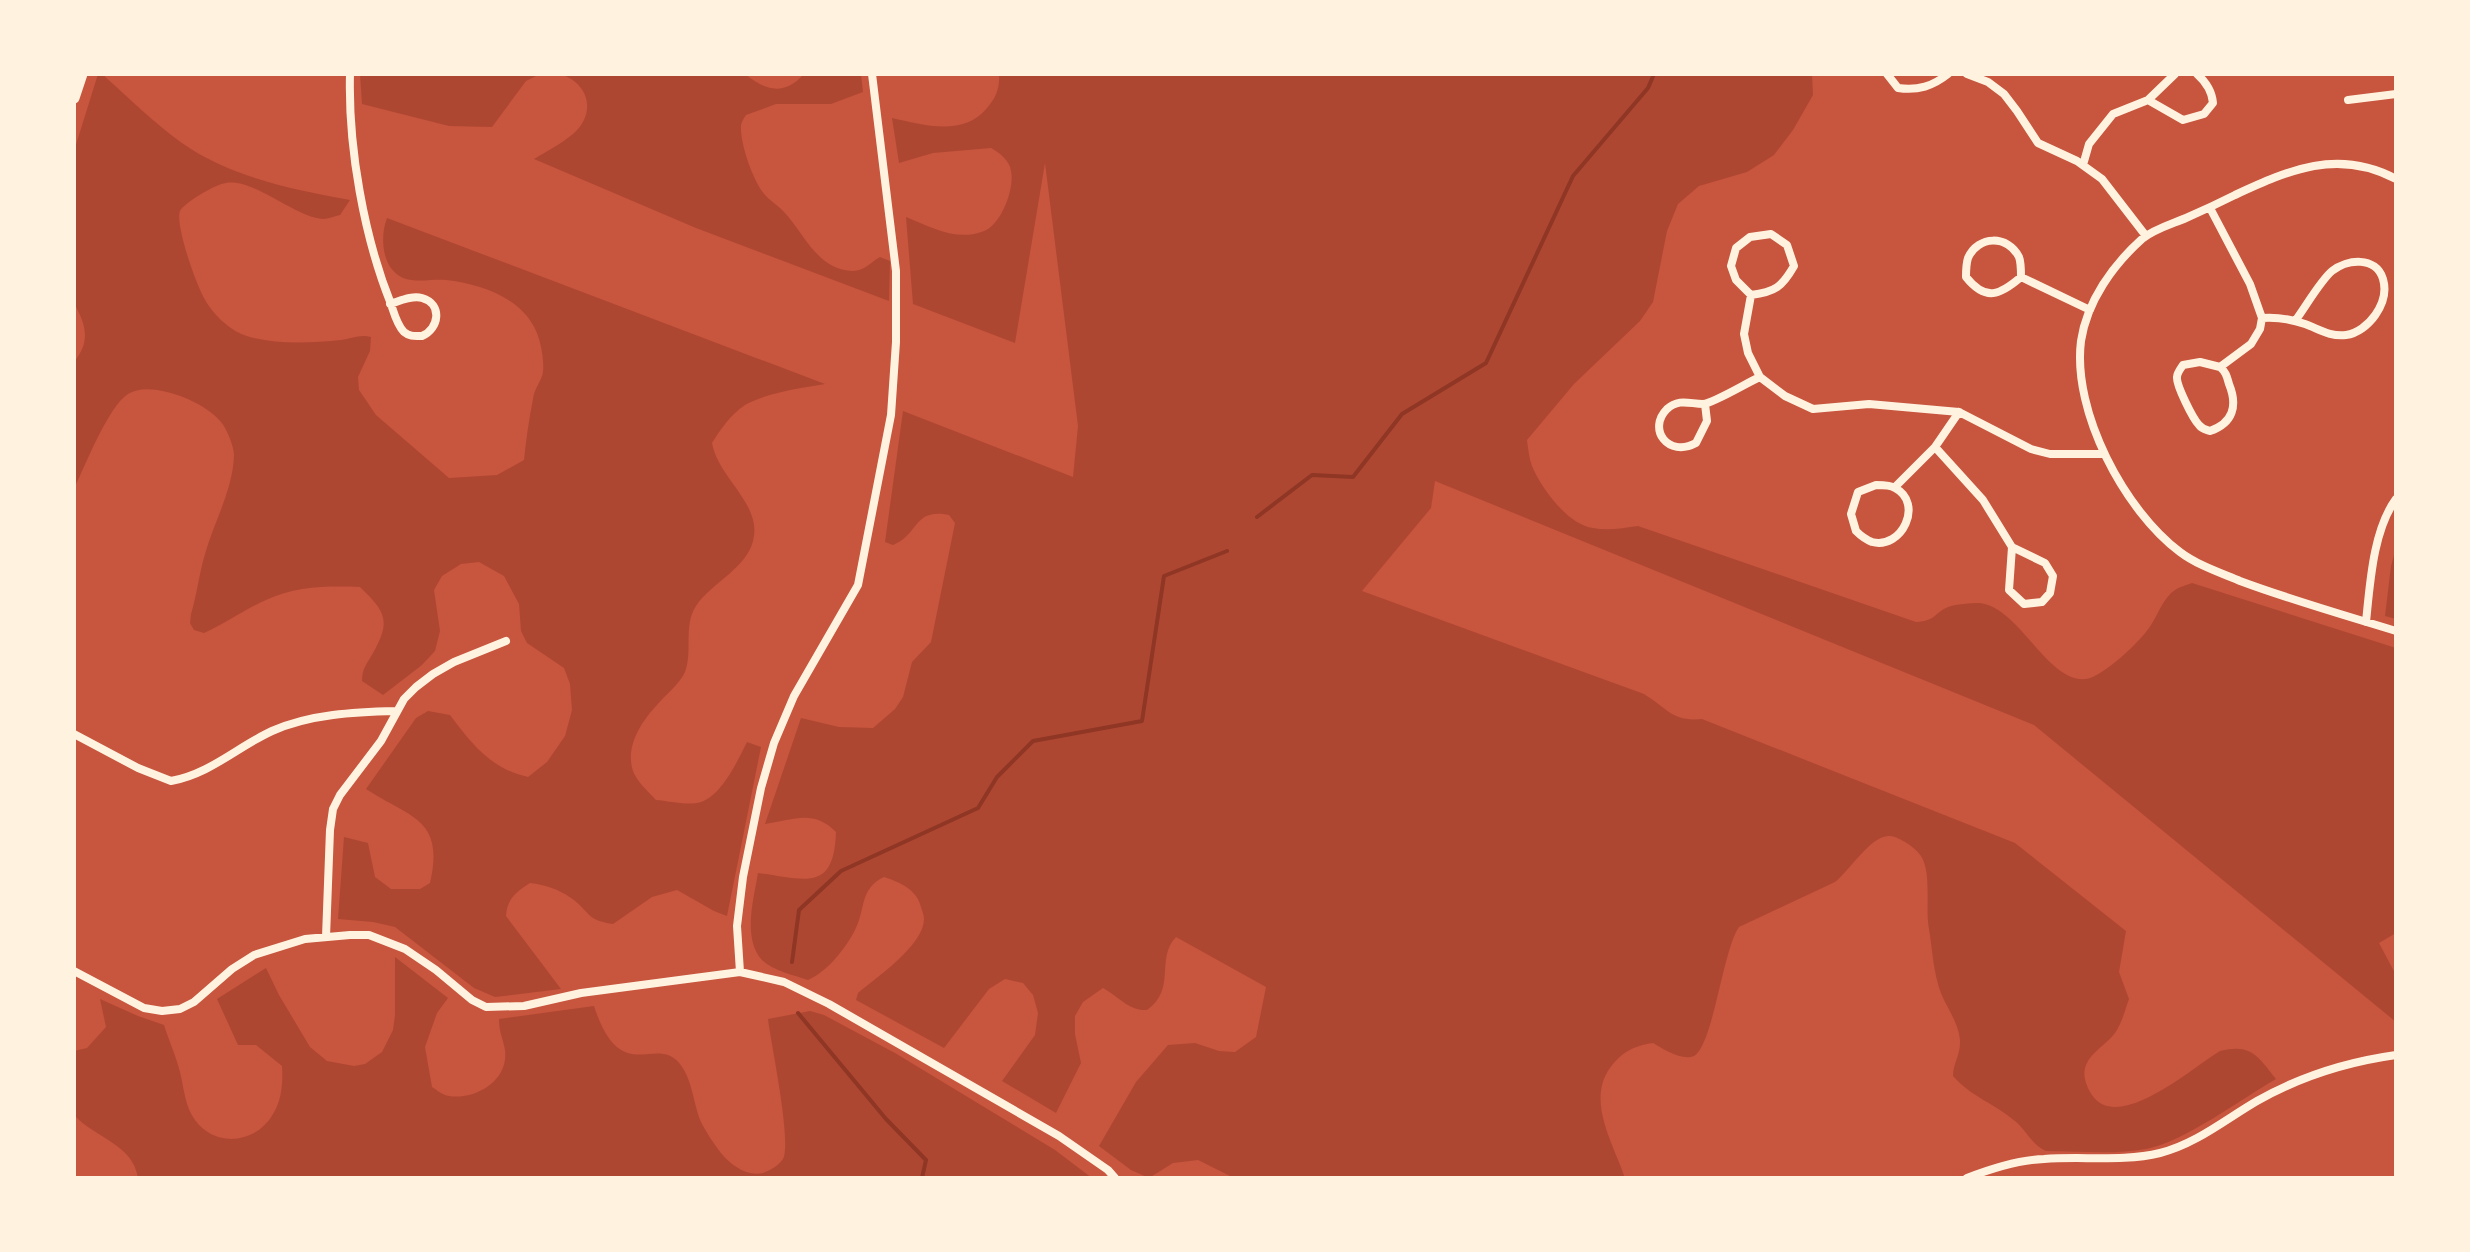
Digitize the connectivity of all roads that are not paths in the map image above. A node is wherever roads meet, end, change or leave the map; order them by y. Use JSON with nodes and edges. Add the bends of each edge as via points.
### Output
{"nodes":[{"id":1,"x":82,"y":74,"type":"edge"},
{"id":2,"x":350,"y":74,"type":"edge"},
{"id":3,"x":872,"y":74,"type":"edge"},
{"id":4,"x":1887,"y":74,"type":"edge"},
{"id":5,"x":1948,"y":74,"type":"edge"},
{"id":6,"x":1967,"y":74,"type":"edge"},
{"id":7,"x":2175,"y":74,"type":"edge"},
{"id":8,"x":2197,"y":74,"type":"edge"},
{"id":9,"x":2396,"y":94,"type":"edge"},
{"id":10,"x":74,"y":98,"type":"edge"},
{"id":11,"x":2148,"y":100,"type":"junction"},
{"id":12,"x":2348,"y":100,"type":"dead end"},
{"id":13,"x":2083,"y":165,"type":"junction"},
{"id":14,"x":2396,"y":179,"type":"edge"},
{"id":15,"x":2210,"y":208,"type":"junction"},
{"id":16,"x":2146,"y":236,"type":"junction"},
{"id":17,"x":2021,"y":277,"type":"junction"},
{"id":18,"x":1751,"y":295,"type":"junction"},
{"id":19,"x":390,"y":304,"type":"junction"},
{"id":20,"x":2090,"y":310,"type":"junction"},
{"id":21,"x":2262,"y":318,"type":"junction"},
{"id":22,"x":2295,"y":321,"type":"junction"},
{"id":23,"x":2220,"y":367,"type":"junction"},
{"id":24,"x":1760,"y":377,"type":"junction"},
{"id":25,"x":1705,"y":404,"type":"junction"},
{"id":26,"x":1959,"y":412,"type":"junction"},
{"id":27,"x":1935,"y":447,"type":"junction"},
{"id":28,"x":2103,"y":454,"type":"junction"},
{"id":29,"x":1895,"y":487,"type":"junction"},
{"id":30,"x":2396,"y":499,"type":"edge"},
{"id":31,"x":2012,"y":547,"type":"junction"},
{"id":32,"x":2366,"y":622,"type":"junction"},
{"id":33,"x":2396,"y":631,"type":"edge"},
{"id":34,"x":506,"y":641,"type":"dead end"},
{"id":35,"x":396,"y":711,"type":"junction"},
{"id":36,"x":74,"y":734,"type":"edge"},
{"id":37,"x":326,"y":937,"type":"junction"},
{"id":38,"x":74,"y":971,"type":"edge"},
{"id":39,"x":740,"y":972,"type":"junction"},
{"id":40,"x":2396,"y":1055,"type":"edge"},
{"id":41,"x":1115,"y":1178,"type":"edge"},
{"id":42,"x":1967,"y":1178,"type":"edge"}],
"edges":[{"from":1,"to":10,"type":"main road"},
{"from":2,"to":19,"type":"street","via":[[368,234]]},
{"from":3,"to":39,"type":"street","via":[[896,271],[891,415],[858,585],[794,696],[761,788],[737,926]]},
{"from":4,"to":5,"type":"street","via":[[1898,88],[1913,90]]},
{"from":6,"to":13,"type":"street","via":[[2004,94],[2041,145]]},
{"from":7,"to":11,"type":"street"},
{"from":8,"to":11,"type":"street","via":[[2212,97],[2204,114],[2183,120]]},
{"from":9,"to":12,"type":"street"},
{"from":11,"to":13,"type":"street","via":[[2113,114],[2089,144]]},
{"from":13,"to":16,"type":"street","via":[[2109,187]]},
{"from":14,"to":15,"type":"street","via":[[2353,166],[2314,165],[2276,176]]},
{"from":15,"to":16,"type":"street"},
{"from":15,"to":21,"type":"street"},
{"from":16,"to":20,"type":"street","via":[[2121,260]]},
{"from":17,"to":17,"type":"street","via":[[2001,292],[1988,294],[1966,277],[1967,261],[1973,249],[1996,240],[2019,258]]},
{"from":17,"to":20,"type":"street"},
{"from":18,"to":18,"type":"street","via":[[1731,266],[1736,248],[1750,237],[1771,234],[1787,245],[1794,266],[1785,283]]},
{"from":18,"to":24,"type":"street","via":[[1744,334]]},
{"from":19,"to":19,"type":"street","via":[[424,298],[435,309],[434,327],[422,336],[407,334]]},
{"from":20,"to":28,"type":"street","via":[[2081,342],[2082,379]]},
{"from":21,"to":22,"type":"street"},
{"from":21,"to":23,"type":"street","via":[[2251,344]]},
{"from":22,"to":22,"type":"street","via":[[2329,334],[2363,329],[2380,304],[2382,275],[2370,264],[2342,265],[2324,279]]},
{"from":23,"to":23,"type":"street","via":[[2234,403],[2222,427],[2210,431],[2200,427],[2177,376],[2191,363]]},
{"from":24,"to":25,"type":"street"},
{"from":24,"to":26,"type":"street","via":[[1813,409],[1869,404]]},
{"from":25,"to":25,"type":"street","via":[[1707,421],[1696,443],[1683,448],[1665,442],[1660,423],[1665,411],[1681,402]]},
{"from":26,"to":27,"type":"street"},
{"from":26,"to":28,"type":"street","via":[[2031,449]]},
{"from":27,"to":29,"type":"street"},
{"from":27,"to":31,"type":"street","via":[[1983,500]]},
{"from":28,"to":32,"type":"street","via":[[2150,526],[2182,554],[2278,595]]},
{"from":29,"to":29,"type":"street","via":[[1876,485],[1858,492],[1851,514],[1856,531],[1871,542],[1887,542],[1904,531],[1909,513],[1905,496]]},
{"from":30,"to":32,"type":"street","via":[[2382,526]]},
{"from":31,"to":31,"type":"street","via":[[2009,590],[2024,604],[2042,602],[2053,576],[2045,563]]},
{"from":32,"to":33,"type":"street"},
{"from":34,"to":35,"type":"street","via":[[433,674]]},
{"from":35,"to":36,"type":"street","via":[[354,712],[286,726],[174,781]]},
{"from":35,"to":37,"type":"street","via":[[333,809]]},
{"from":37,"to":38,"type":"street","via":[[254,955],[180,1009],[144,1008]]},
{"from":37,"to":39,"type":"street","via":[[385,939],[486,1007],[524,1006]]},
{"from":39,"to":41,"type":"street","via":[[784,982],[829,1004],[1059,1136]]},
{"from":40,"to":42,"type":"street","via":[[2298,1080],[2197,1139],[2162,1153],[2041,1159]]}]}
